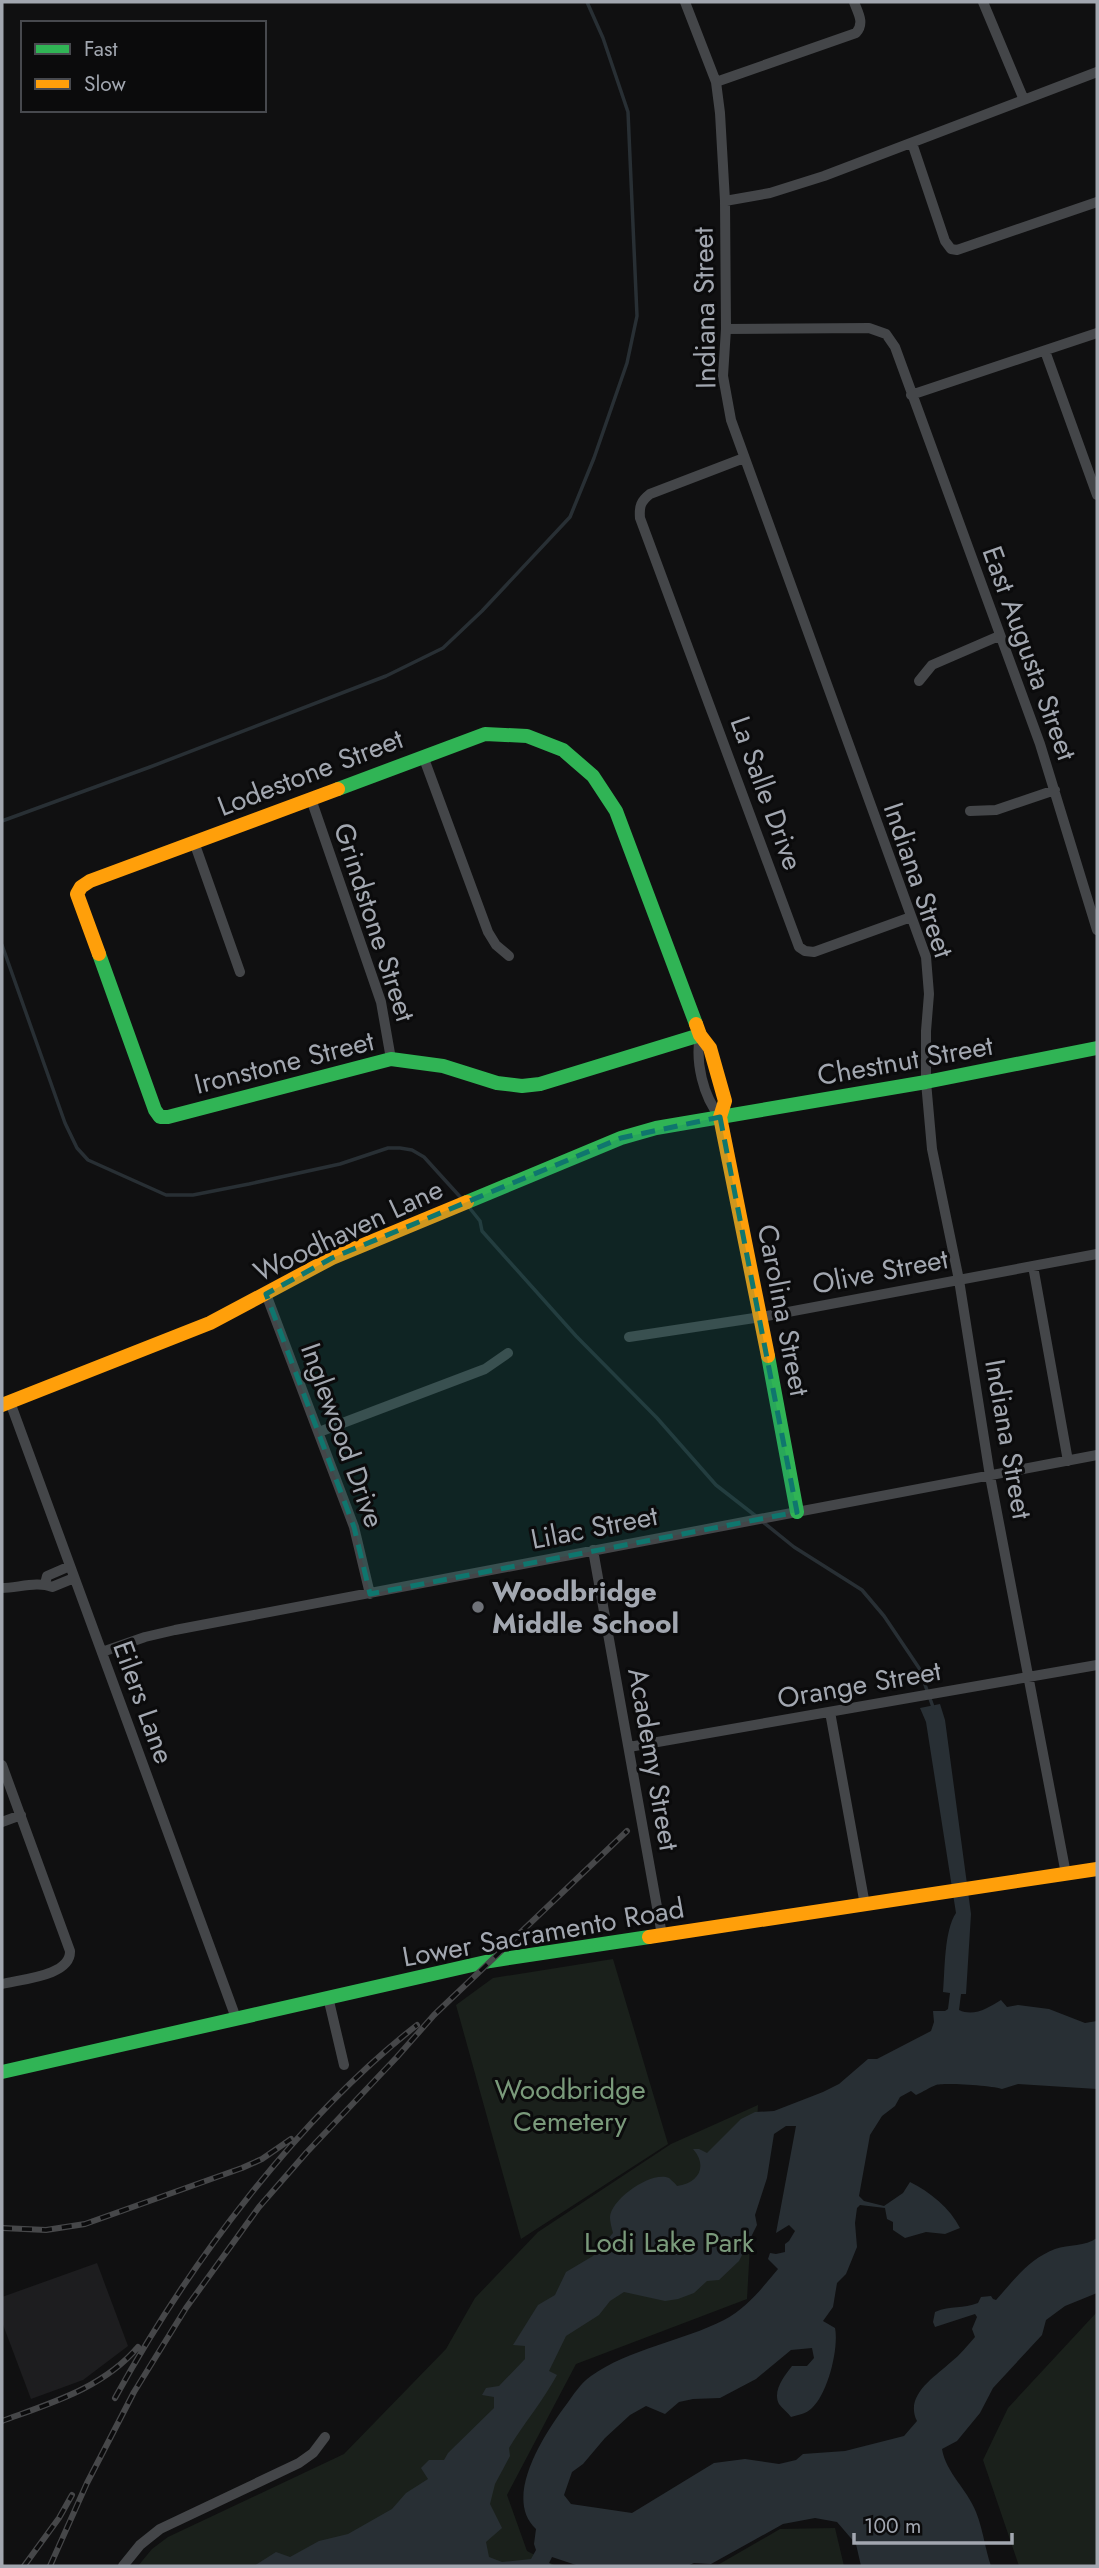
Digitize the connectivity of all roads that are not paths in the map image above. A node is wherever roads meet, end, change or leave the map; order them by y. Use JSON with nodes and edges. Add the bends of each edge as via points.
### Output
{"nodes":[{"id":1,"x":685,"y":2,"type":"edge"},
{"id":2,"x":854,"y":2,"type":"edge"},
{"id":3,"x":983,"y":2,"type":"edge"},
{"id":4,"x":1097,"y":72,"type":"edge"},
{"id":5,"x":716,"y":82,"type":"junction"},
{"id":6,"x":1024,"y":100,"type":"junction"},
{"id":7,"x":912,"y":143,"type":"junction"},
{"id":8,"x":725,"y":201,"type":"junction"},
{"id":9,"x":1097,"y":202,"type":"edge"},
{"id":10,"x":726,"y":329,"type":"junction"},
{"id":11,"x":1097,"y":333,"type":"edge"},
{"id":12,"x":1045,"y":351,"type":"junction"},
{"id":13,"x":911,"y":395,"type":"junction"},
{"id":14,"x":744,"y":458,"type":"junction"},
{"id":15,"x":1097,"y":495,"type":"edge"},
{"id":16,"x":999,"y":636,"type":"junction"},
{"id":17,"x":919,"y":681,"type":"dead end"},
{"id":18,"x":564,"y":750,"type":"joint"},
{"id":19,"x":423,"y":755,"type":"junction"},
{"id":20,"x":1055,"y":790,"type":"junction"},
{"id":21,"x":311,"y":799,"type":"junction"},
{"id":22,"x":970,"y":811,"type":"dead end"},
{"id":23,"x":194,"y":842,"type":"junction"},
{"id":24,"x":911,"y":917,"type":"junction"},
{"id":25,"x":1097,"y":930,"type":"edge"},
{"id":26,"x":509,"y":956,"type":"dead end"},
{"id":27,"x":240,"y":972,"type":"dead end"},
{"id":28,"x":700,"y":1035,"type":"junction"},
{"id":29,"x":1097,"y":1048,"type":"edge"},
{"id":30,"x":391,"y":1059,"type":"junction"},
{"id":31,"x":926,"y":1082,"type":"junction"},
{"id":32,"x":164,"y":1117,"type":"joint"},
{"id":33,"x":720,"y":1117,"type":"junction"},
{"id":34,"x":1097,"y":1254,"type":"edge"},
{"id":35,"x":1033,"y":1266,"type":"junction"},
{"id":36,"x":958,"y":1280,"type":"junction"},
{"id":37,"x":266,"y":1294,"type":"junction"},
{"id":38,"x":761,"y":1317,"type":"junction"},
{"id":39,"x":629,"y":1337,"type":"dead end"},
{"id":40,"x":508,"y":1353,"type":"dead end"},
{"id":41,"x":6,"y":1404,"type":"edge"},
{"id":42,"x":319,"y":1432,"type":"junction"},
{"id":43,"x":1097,"y":1455,"type":"edge"},
{"id":44,"x":1068,"y":1461,"type":"junction"},
{"id":45,"x":990,"y":1476,"type":"junction"},
{"id":46,"x":797,"y":1512,"type":"junction"},
{"id":47,"x":593,"y":1550,"type":"junction"},
{"id":48,"x":70,"y":1566,"type":"junction"},
{"id":49,"x":74,"y":1577,"type":"junction"},
{"id":50,"x":45,"y":1584,"type":"junction"},
{"id":51,"x":2,"y":1588,"type":"edge"},
{"id":52,"x":370,"y":1594,"type":"junction"},
{"id":53,"x":102,"y":1652,"type":"junction"},
{"id":54,"x":1097,"y":1665,"type":"edge"},
{"id":55,"x":1028,"y":1676,"type":"junction"},
{"id":56,"x":830,"y":1712,"type":"junction"},
{"id":57,"x":629,"y":1748,"type":"junction"},
{"id":58,"x":2,"y":1765,"type":"edge"},
{"id":59,"x":21,"y":1815,"type":"junction"},
{"id":60,"x":2,"y":1822,"type":"edge"},
{"id":61,"x":1097,"y":1869,"type":"edge"},
{"id":62,"x":1066,"y":1874,"type":"junction"},
{"id":63,"x":865,"y":1905,"type":"junction"},
{"id":64,"x":662,"y":1935,"type":"junction"},
{"id":65,"x":2,"y":1984,"type":"edge"},
{"id":66,"x":328,"y":1997,"type":"junction"},
{"id":67,"x":236,"y":2018,"type":"junction"},
{"id":68,"x":344,"y":2065,"type":"dead end"},
{"id":69,"x":2,"y":2072,"type":"edge"},
{"id":70,"x":325,"y":2437,"type":"dead end"},
{"id":71,"x":123,"y":2566,"type":"edge"}],
"edges":[{"from":1,"to":5,"type":"street","name":"Indiana Street"},
{"from":2,"to":5,"type":"street","via":[[861,20],[856,33]]},
{"from":3,"to":6,"type":"street"},
{"from":4,"to":6,"type":"street"},
{"from":5,"to":8,"type":"street","name":"Indiana Street"},
{"from":6,"to":7,"type":"street"},
{"from":7,"to":8,"type":"street","via":[[770,193]]},
{"from":7,"to":9,"type":"street","via":[[951,249]]},
{"from":8,"to":10,"type":"street","name":"Indiana Street"},
{"from":10,"to":13,"type":"street","name":"East Augusta Street","via":[[869,328],[886,334]]},
{"from":10,"to":14,"type":"street","name":"Indiana Street","via":[[723,376]]},
{"from":11,"to":12,"type":"street"},
{"from":12,"to":13,"type":"street"},
{"from":12,"to":15,"type":"street"},
{"from":13,"to":16,"type":"street","name":"East Augusta Street"},
{"from":14,"to":24,"type":"street","name":"Indiana Street"},
{"from":14,"to":24,"type":"street","name":"La Salle Drive","via":[[643,499],[640,518],[799,947],[814,952]]},
{"from":16,"to":17,"type":"street","via":[[932,665]]},
{"from":16,"to":20,"type":"street","name":"East Augusta Street"},
{"from":18,"to":19,"type":"street","name":"Lodestone Street","via":[[500,732]]},
{"from":18,"to":28,"type":"street","name":"Carolina Street","via":[[593,774],[616,811]]},
{"from":19,"to":21,"type":"street","name":"Lodestone Street"},
{"from":19,"to":26,"type":"street","via":[[488,932]]},
{"from":20,"to":22,"type":"street","via":[[996,810]]},
{"from":20,"to":25,"type":"street","name":"East Augusta Street"},
{"from":21,"to":23,"type":"street","name":"Lodestone Street"},
{"from":21,"to":30,"type":"street","name":"Grindstone Street","via":[[381,1002]]},
{"from":23,"to":27,"type":"street"},
{"from":23,"to":32,"type":"street","name":"Lodestone Street","via":[[90,881],[77,894],[155,1111]]},
{"from":24,"to":31,"type":"street","name":"Indiana Street","via":[[926,957]]},
{"from":28,"to":30,"type":"street","name":"Ironstone Street","via":[[522,1086],[443,1066]]},
{"from":28,"to":33,"type":"street","name":"Carolina Street","via":[[710,1048],[725,1101]]},
{"from":29,"to":31,"type":"street","name":"Chestnut Street"},
{"from":30,"to":32,"type":"street","name":"Ironstone Street"},
{"from":31,"to":33,"type":"street","name":"Chestnut Street"},
{"from":31,"to":36,"type":"street","name":"Indiana Street","via":[[932,1149]]},
{"from":33,"to":37,"type":"street","name":"Woodhaven Lane","via":[[621,1138],[331,1258]]},
{"from":33,"to":38,"type":"street","name":"Carolina Street"},
{"from":34,"to":35,"type":"street","name":"Olive Street"},
{"from":35,"to":36,"type":"street","name":"Olive Street"},
{"from":35,"to":44,"type":"street"},
{"from":36,"to":38,"type":"street","name":"Olive Street"},
{"from":36,"to":45,"type":"street","name":"Indiana Street"},
{"from":37,"to":41,"type":"street","name":"Woodhaven Lane","via":[[191,1332]]},
{"from":37,"to":42,"type":"street","name":"Inglewood Drive"},
{"from":38,"to":39,"type":"street","name":"Olive Street"},
{"from":38,"to":46,"type":"street","name":"Carolina Street"},
{"from":40,"to":42,"type":"street","via":[[485,1369]]},
{"from":41,"to":48,"type":"street","name":"Eilers Lane"},
{"from":42,"to":52,"type":"street","name":"Inglewood Drive","via":[[354,1527]]},
{"from":43,"to":44,"type":"street","name":"Lilac Street"},
{"from":44,"to":45,"type":"street","name":"Lilac Street"},
{"from":45,"to":46,"type":"street","name":"Lilac Street"},
{"from":45,"to":55,"type":"street","name":"Indiana Street"},
{"from":46,"to":47,"type":"street","name":"Lilac Street"},
{"from":47,"to":52,"type":"street","name":"Lilac Street"},
{"from":47,"to":57,"type":"street","name":"Academy Street"},
{"from":48,"to":49,"type":"street","name":"Eilers Lane"},
{"from":48,"to":50,"type":"street","via":[[47,1576]]},
{"from":49,"to":50,"type":"street","via":[[52,1587]]},
{"from":49,"to":53,"type":"street","name":"Eilers Lane"},
{"from":50,"to":51,"type":"street"},
{"from":52,"to":53,"type":"street","name":"Lilac Street","via":[[160,1633]]},
{"from":53,"to":67,"type":"street","name":"Eilers Lane"},
{"from":54,"to":55,"type":"street","name":"Orange Street"},
{"from":55,"to":56,"type":"street","name":"Orange Street"},
{"from":55,"to":62,"type":"street","name":"Indiana Street"},
{"from":56,"to":57,"type":"street","name":"Orange Street"},
{"from":56,"to":63,"type":"street"},
{"from":57,"to":64,"type":"street","name":"Academy Street"},
{"from":58,"to":59,"type":"street"},
{"from":59,"to":60,"type":"street"},
{"from":59,"to":65,"type":"street","via":[[70,1959],[57,1971]]},
{"from":61,"to":62,"type":"street","name":"Lower Sacramento Road"},
{"from":62,"to":63,"type":"street","name":"Lower Sacramento Road"},
{"from":63,"to":64,"type":"street","name":"Lower Sacramento Road"},
{"from":64,"to":66,"type":"street","name":"Lower Sacramento Road","via":[[490,1961]]},
{"from":66,"to":67,"type":"street","name":"Lower Sacramento Road"},
{"from":66,"to":68,"type":"street"},
{"from":67,"to":69,"type":"street","name":"Lower Sacramento Road"},
{"from":70,"to":71,"type":"street","via":[[299,2463],[160,2529]]}]}
